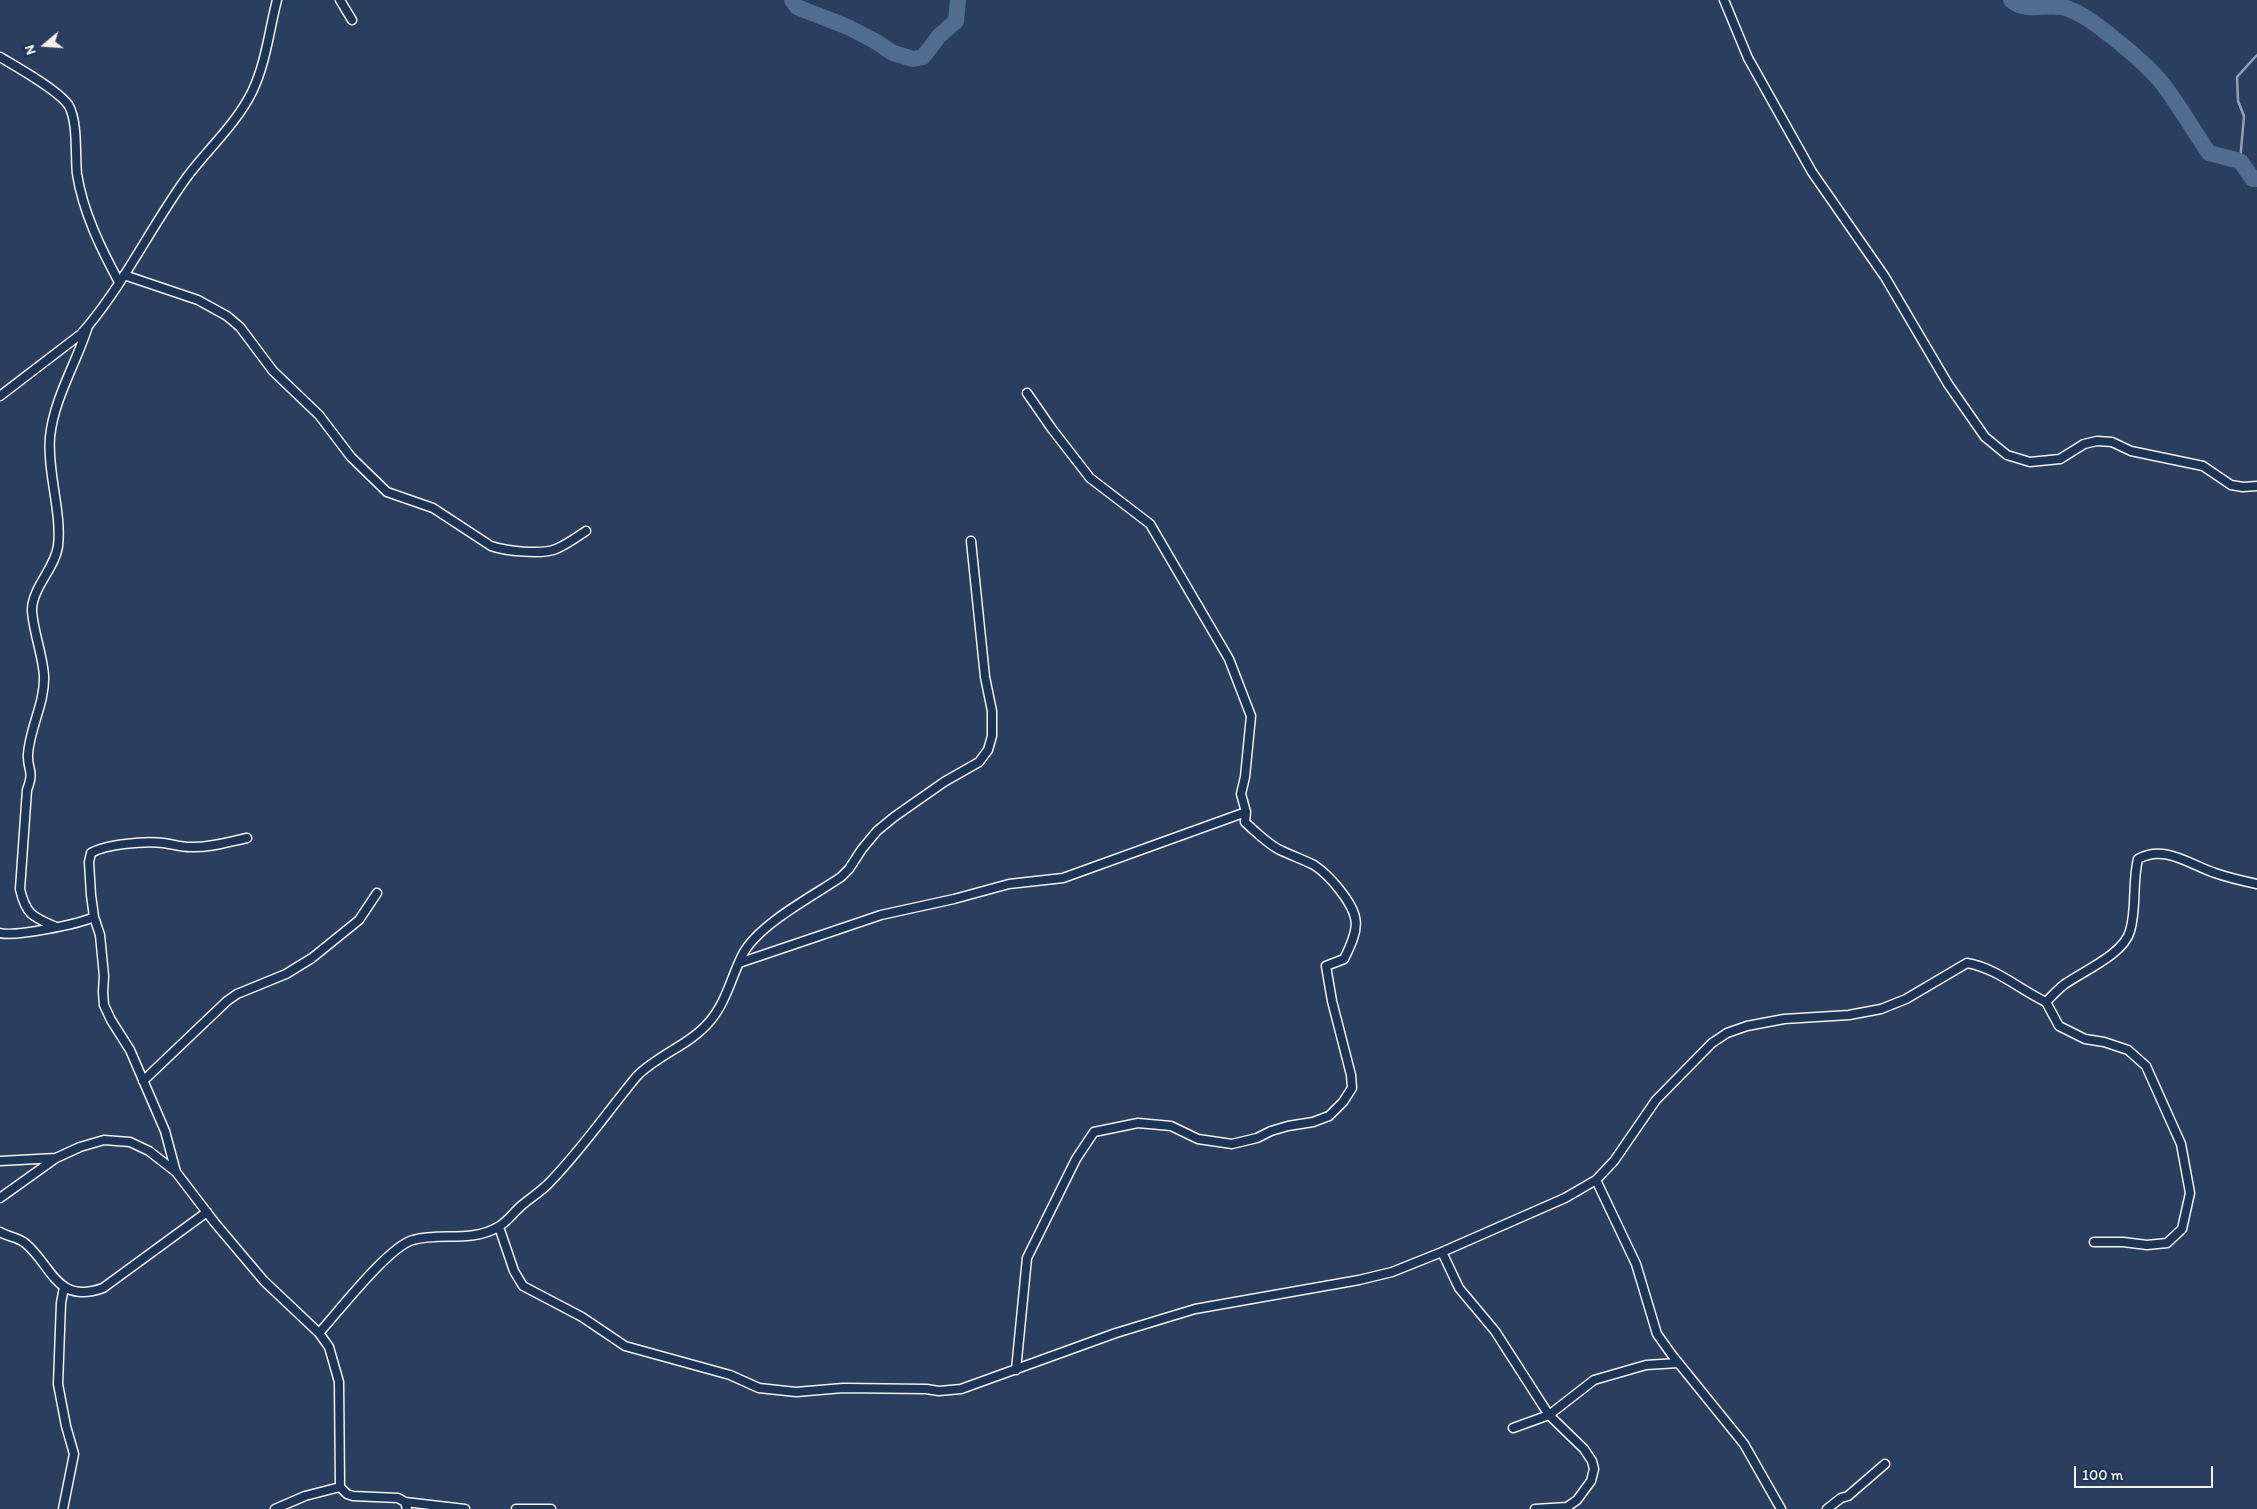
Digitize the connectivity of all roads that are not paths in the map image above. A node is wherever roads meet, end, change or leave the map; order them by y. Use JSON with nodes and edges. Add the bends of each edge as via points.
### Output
{"nodes":[{"id":1,"x":277,"y":0,"type":"edge"},
{"id":2,"x":340,"y":0,"type":"edge"},
{"id":3,"x":1724,"y":0,"type":"edge"},
{"id":4,"x":352,"y":20,"type":"dead end"},
{"id":5,"x":0,"y":57,"type":"edge"},
{"id":6,"x":122,"y":278,"type":"junction"},
{"id":7,"x":88,"y":326,"type":"junction"},
{"id":8,"x":1027,"y":393,"type":"dead end"},
{"id":9,"x":0,"y":396,"type":"edge"},
{"id":10,"x":2257,"y":486,"type":"edge"},
{"id":11,"x":586,"y":531,"type":"dead end"},
{"id":12,"x":971,"y":541,"type":"dead end"},
{"id":13,"x":1246,"y":812,"type":"junction"},
{"id":14,"x":246,"y":838,"type":"dead end"},
{"id":15,"x":2257,"y":884,"type":"edge"},
{"id":16,"x":377,"y":893,"type":"dead end"},
{"id":17,"x":94,"y":917,"type":"junction"},
{"id":18,"x":56,"y":928,"type":"junction"},
{"id":19,"x":0,"y":933,"type":"edge"},
{"id":20,"x":740,"y":963,"type":"junction"},
{"id":21,"x":2046,"y":1002,"type":"junction"},
{"id":22,"x":143,"y":1081,"type":"junction"},
{"id":23,"x":56,"y":1158,"type":"junction"},
{"id":24,"x":0,"y":1161,"type":"edge"},
{"id":25,"x":176,"y":1172,"type":"junction"},
{"id":26,"x":1596,"y":1180,"type":"junction"},
{"id":27,"x":0,"y":1198,"type":"edge"},
{"id":28,"x":207,"y":1212,"type":"junction"},
{"id":29,"x":498,"y":1227,"type":"junction"},
{"id":30,"x":0,"y":1232,"type":"edge"},
{"id":31,"x":2094,"y":1242,"type":"dead end"},
{"id":32,"x":1442,"y":1252,"type":"junction"},
{"id":33,"x":64,"y":1287,"type":"junction"},
{"id":34,"x":320,"y":1334,"type":"junction"},
{"id":35,"x":1678,"y":1363,"type":"junction"},
{"id":36,"x":1016,"y":1370,"type":"junction"},
{"id":37,"x":1549,"y":1415,"type":"junction"},
{"id":38,"x":1512,"y":1428,"type":"dead end"},
{"id":39,"x":1885,"y":1464,"type":"dead end"},
{"id":40,"x":340,"y":1487,"type":"junction"},
{"id":41,"x":406,"y":1506,"type":"edge"},
{"id":42,"x":63,"y":1509,"type":"edge"},
{"id":43,"x":275,"y":1509,"type":"edge"},
{"id":44,"x":465,"y":1509,"type":"edge"},
{"id":45,"x":516,"y":1509,"type":"edge"},
{"id":46,"x":551,"y":1509,"type":"edge"},
{"id":47,"x":1535,"y":1509,"type":"edge"},
{"id":48,"x":1781,"y":1509,"type":"edge"},
{"id":49,"x":1827,"y":1509,"type":"edge"}],
"edges":[{"from":1,"to":6,"type":"street","via":[[261,70],[252,93],[234,121],[187,177]]},
{"from":2,"to":4,"type":"street"},
{"from":3,"to":10,"type":"street","via":[[1748,58],[1812,172],[1885,277],[1948,384],[1985,437],[2007,455],[2030,462],[2060,459],[2084,444],[2112,442],[2131,451],[2203,466],[2231,485]]},
{"from":5,"to":6,"type":"street","via":[[52,90],[68,105],[78,176],[87,212],[102,249]]},
{"from":6,"to":7,"type":"street"},
{"from":6,"to":11,"type":"street","via":[[198,300],[240,327],[273,371],[305,401],[351,456],[387,492],[433,508],[491,546],[501,549],[555,550]]},
{"from":7,"to":9,"type":"street"},
{"from":7,"to":18,"type":"street","via":[[54,416],[50,437],[58,548],[32,607],[44,686],[28,753],[32,777],[27,790],[20,889],[29,914]]},
{"from":8,"to":13,"type":"street","via":[[1090,478],[1150,524],[1229,659],[1251,716],[1241,794]]},
{"from":12,"to":20,"type":"street","via":[[985,677],[992,711],[992,736],[988,750],[979,762],[894,816],[877,831],[841,877],[752,940]]},
{"from":13,"to":20,"type":"street","via":[[1063,878],[1009,884],[881,915]]},
{"from":13,"to":36,"type":"street","via":[[1245,822],[1252,829],[1276,848],[1316,866],[1333,881],[1354,908],[1355,925],[1344,959],[1326,966],[1352,1088],[1330,1116],[1232,1144],[1198,1139],[1171,1126],[1138,1122],[1094,1132],[1076,1159],[1027,1258]]},
{"from":14,"to":17,"type":"street","via":[[189,848],[137,843],[94,851],[89,862]]},
{"from":15,"to":21,"type":"street","via":[[2214,873],[2184,859],[2149,853],[2138,859],[2130,933],[2121,946],[2064,985]]},
{"from":16,"to":22,"type":"street","via":[[359,920],[312,958],[286,974],[227,1000]]},
{"from":17,"to":18,"type":"street"},
{"from":17,"to":22,"type":"street","via":[[101,943],[104,1005],[124,1038]]},
{"from":18,"to":19,"type":"street"},
{"from":20,"to":29,"type":"street","via":[[711,1020],[688,1042],[646,1067],[549,1184]]},
{"from":21,"to":26,"type":"street","via":[[1980,965],[1967,963],[1906,999],[1881,1009],[1849,1015],[1784,1019],[1727,1033],[1712,1043],[1656,1100],[1614,1161]]},
{"from":21,"to":31,"type":"street","via":[[2059,1026],[2085,1038],[2128,1050],[2146,1066],[2181,1144],[2190,1193],[2182,1229],[2167,1243]]},
{"from":22,"to":25,"type":"street","via":[[165,1131]]},
{"from":23,"to":24,"type":"street"},
{"from":23,"to":25,"type":"street","via":[[104,1140],[130,1142]]},
{"from":23,"to":27,"type":"street"},
{"from":25,"to":28,"type":"street"},
{"from":26,"to":32,"type":"street","via":[[1564,1198]]},
{"from":26,"to":35,"type":"street","via":[[1636,1264],[1658,1334]]},
{"from":28,"to":33,"type":"street","via":[[103,1288],[86,1292]]},
{"from":28,"to":34,"type":"street","via":[[264,1280]]},
{"from":29,"to":34,"type":"street","via":[[473,1236],[423,1238],[401,1245],[387,1256]]},
{"from":29,"to":36,"type":"street","via":[[514,1271],[529,1291],[582,1317],[625,1346],[730,1375],[759,1388],[796,1392],[843,1388],[940,1391],[961,1389]]},
{"from":30,"to":33,"type":"street","via":[[27,1244],[54,1280]]},
{"from":32,"to":36,"type":"street","via":[[1392,1272],[1359,1280],[1195,1309],[1116,1333]]},
{"from":32,"to":37,"type":"street","via":[[1459,1288],[1495,1331]]},
{"from":33,"to":42,"type":"street","via":[[58,1384],[74,1454]]},
{"from":34,"to":40,"type":"street","via":[[331,1353],[339,1382]]},
{"from":35,"to":37,"type":"street","via":[[1646,1365],[1594,1380]]},
{"from":35,"to":48,"type":"street","via":[[1744,1444]]},
{"from":37,"to":38,"type":"street"},
{"from":37,"to":47,"type":"street","via":[[1584,1448],[1594,1469],[1591,1481],[1572,1504]]},
{"from":39,"to":49,"type":"street","via":[[1848,1496]]},
{"from":40,"to":41,"type":"street","via":[[354,1496],[398,1498]]},
{"from":40,"to":43,"type":"street","via":[[305,1496]]},
{"from":41,"to":44,"type":"street"},
{"from":45,"to":46,"type":"street"}]}
